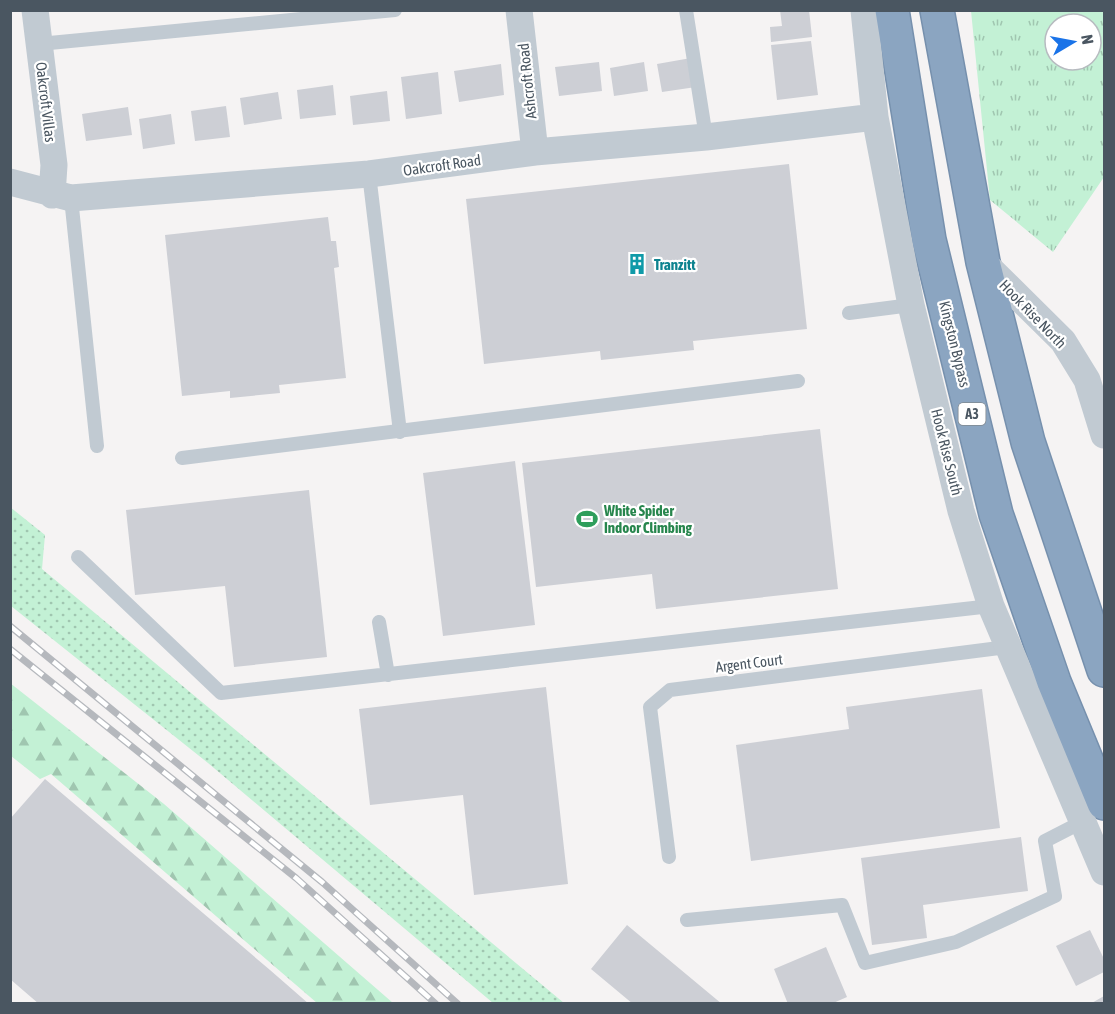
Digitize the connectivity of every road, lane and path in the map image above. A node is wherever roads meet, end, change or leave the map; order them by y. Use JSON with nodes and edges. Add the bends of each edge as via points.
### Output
{"nodes":[{"id":1,"x":35,"y":10,"type":"edge"},
{"id":2,"x":396,"y":10,"type":"edge"},
{"id":3,"x":519,"y":10,"type":"edge"},
{"id":4,"x":686,"y":10,"type":"edge"},
{"id":5,"x":864,"y":10,"type":"edge"},
{"id":6,"x":892,"y":10,"type":"edge"},
{"id":7,"x":937,"y":10,"type":"edge"},
{"id":8,"x":39,"y":44,"type":"junction"},
{"id":9,"x":875,"y":117,"type":"junction"},
{"id":10,"x":706,"y":137,"type":"junction"},
{"id":11,"x":535,"y":152,"type":"junction"},
{"id":12,"x":369,"y":174,"type":"junction"},
{"id":13,"x":10,"y":182,"type":"edge"},
{"id":14,"x":62,"y":196,"type":"junction"},
{"id":15,"x":983,"y":262,"type":"junction"},
{"id":16,"x":911,"y":305,"type":"junction"},
{"id":17,"x":849,"y":313,"type":"dead end"},
{"id":18,"x":798,"y":381,"type":"dead end"},
{"id":19,"x":400,"y":432,"type":"junction"},
{"id":20,"x":1104,"y":435,"type":"edge"},
{"id":21,"x":97,"y":446,"type":"dead end"},
{"id":22,"x":182,"y":458,"type":"dead end"},
{"id":23,"x":78,"y":557,"type":"dead end"},
{"id":24,"x":990,"y":606,"type":"junction"},
{"id":25,"x":379,"y":622,"type":"dead end"},
{"id":26,"x":1007,"y":647,"type":"junction"},
{"id":27,"x":1104,"y":670,"type":"edge"},
{"id":28,"x":388,"y":675,"type":"junction"},
{"id":29,"x":1093,"y":812,"type":"edge"},
{"id":30,"x":669,"y":856,"type":"dead end"},
{"id":31,"x":1104,"y":872,"type":"edge"},
{"id":32,"x":687,"y":920,"type":"dead end"}],
"edges":[{"from":1,"to":8,"type":"street","name":"Oakcroft Villas"},
{"from":2,"to":8,"type":"lane"},
{"from":3,"to":11,"type":"street","name":"Ashcroft Road"},
{"from":4,"to":10,"type":"lane"},
{"from":5,"to":9,"type":"street","name":"Hook Rise South"},
{"from":6,"to":29,"type":"highway","name":"Kingston Bypass","number":"A3","via":[[929,240],[996,513],[1054,681]]},
{"from":7,"to":15,"type":"highway"},
{"from":8,"to":14,"type":"street","name":"Oakcroft Villas","via":[[54,165]]},
{"from":9,"to":10,"type":"street","name":"Oakcroft Road"},
{"from":9,"to":16,"type":"street","name":"Hook Rise South"},
{"from":10,"to":11,"type":"street","name":"Oakcroft Road"},
{"from":11,"to":12,"type":"street","name":"Oakcroft Road"},
{"from":12,"to":14,"type":"street","name":"Oakcroft Road"},
{"from":12,"to":19,"type":"lane"},
{"from":13,"to":14,"type":"street","name":"Oakcroft Road"},
{"from":14,"to":21,"type":"lane"},
{"from":15,"to":20,"type":"street","name":"Hook Rise North","via":[[1063,341],[1087,380]]},
{"from":15,"to":27,"type":"highway","via":[[1028,442]]},
{"from":16,"to":17,"type":"lane"},
{"from":16,"to":24,"type":"street","name":"Hook Rise South","via":[[961,511]]},
{"from":18,"to":19,"type":"lane"},
{"from":19,"to":22,"type":"lane"},
{"from":23,"to":28,"type":"lane","via":[[221,693]]},
{"from":24,"to":26,"type":"street","name":"Hook Rise South"},
{"from":24,"to":28,"type":"lane"},
{"from":25,"to":28,"type":"lane"},
{"from":26,"to":29,"type":"street","name":"Hook Rise South"},
{"from":26,"to":30,"type":"lane","name":"Argent Court","via":[[670,690],[650,707]]},
{"from":29,"to":31,"type":"street","name":"Hook Rise South"},
{"from":29,"to":32,"type":"lane","via":[[1045,841],[1054,896],[956,942],[866,963],[842,905]]}]}
